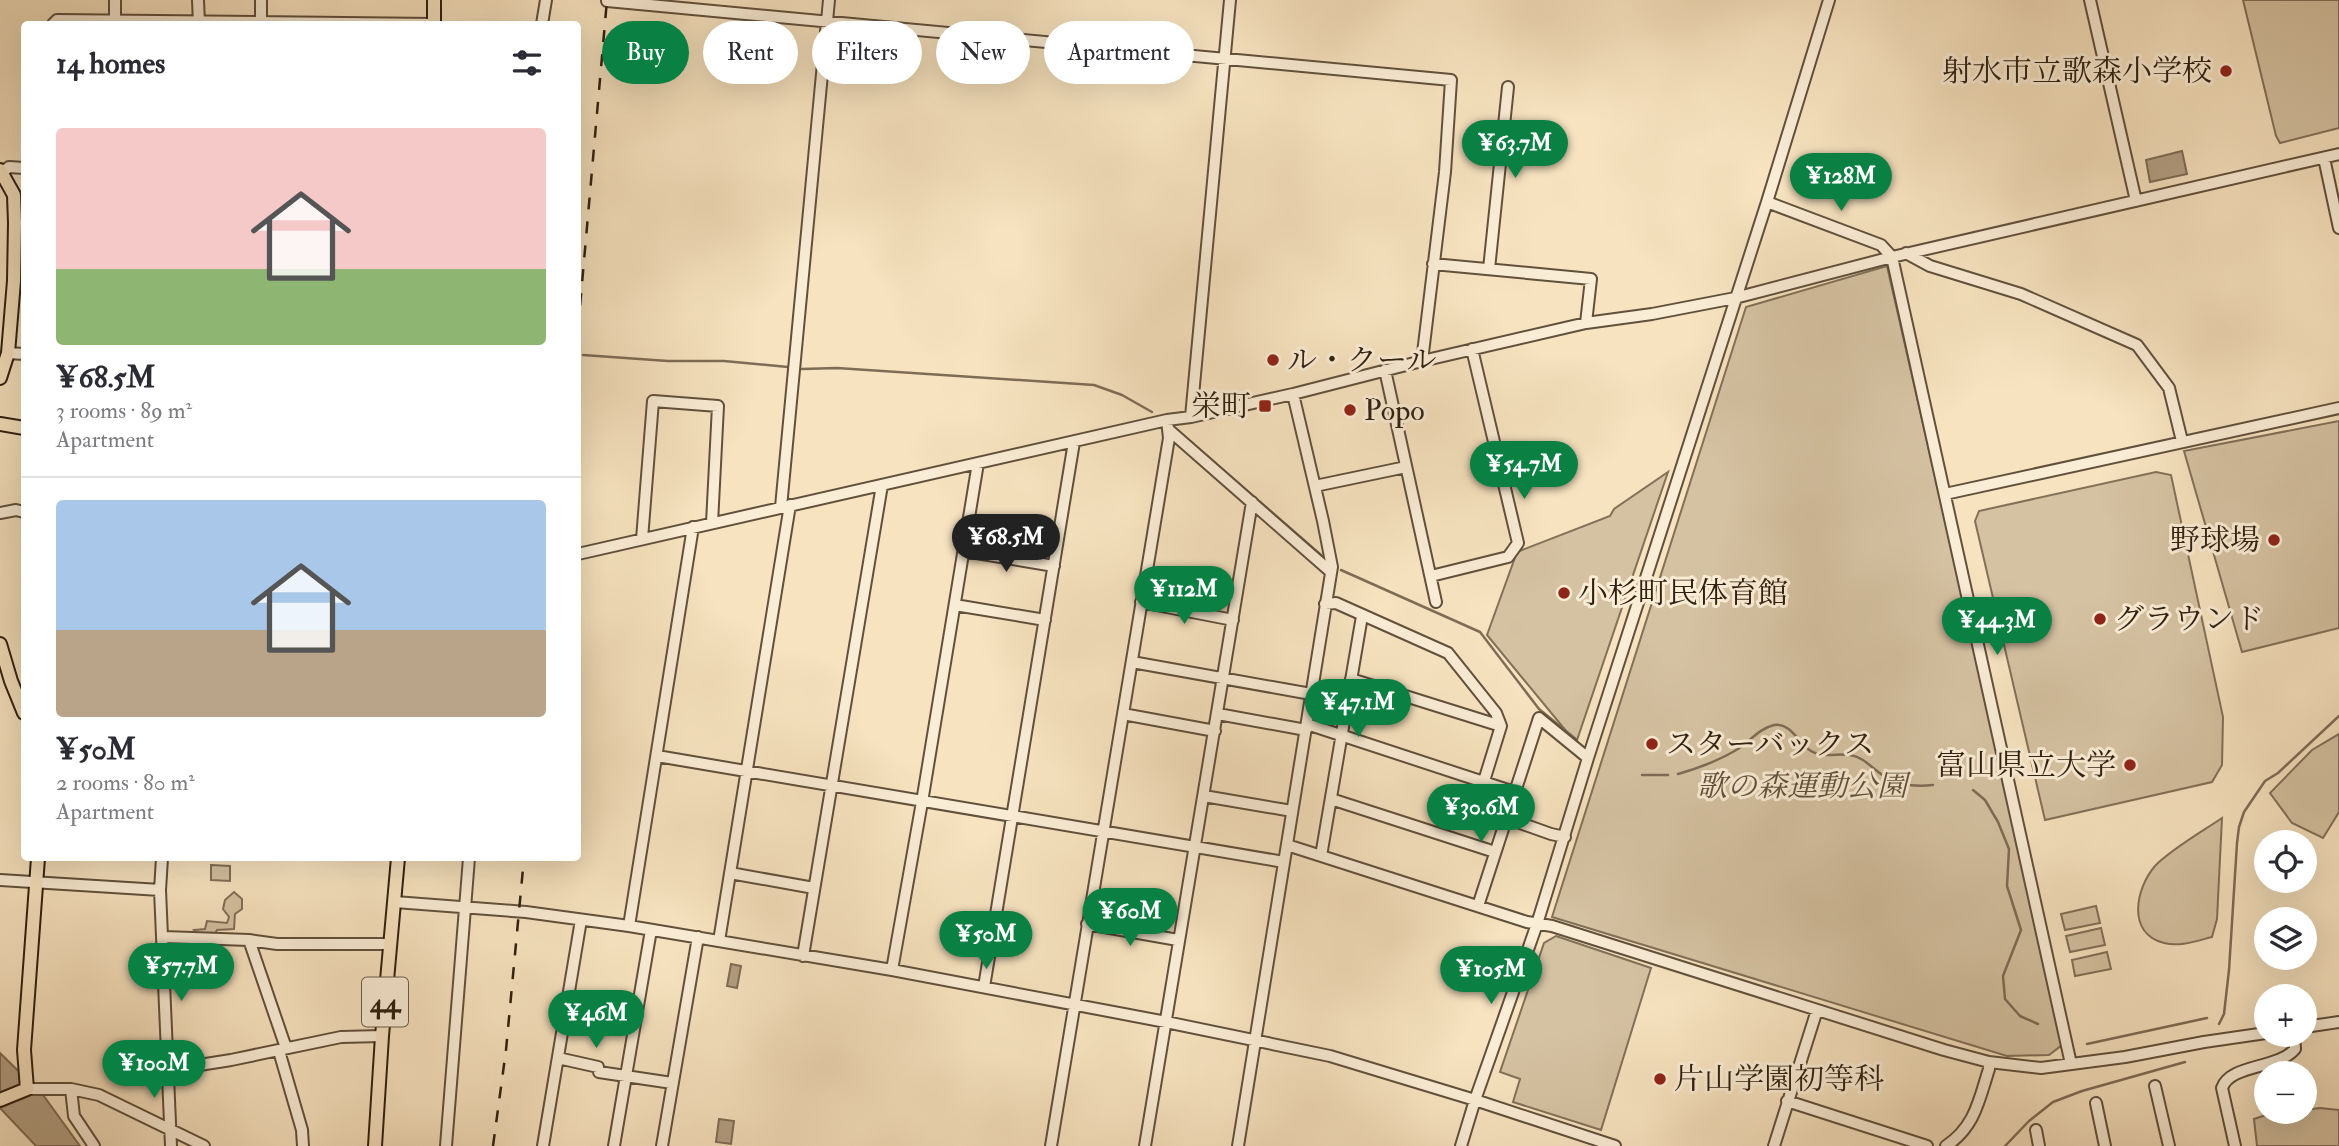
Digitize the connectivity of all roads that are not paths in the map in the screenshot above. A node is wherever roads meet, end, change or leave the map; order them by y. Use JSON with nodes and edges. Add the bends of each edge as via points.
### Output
{"nodes":[{"id":1,"x":115,"y":0,"type":"edge"},
{"id":2,"x":198,"y":0,"type":"edge"},
{"id":3,"x":261,"y":0,"type":"edge"},
{"id":4,"x":434,"y":0,"type":"edge"},
{"id":5,"x":546,"y":0,"type":"edge"},
{"id":6,"x":829,"y":0,"type":"edge"},
{"id":7,"x":1230,"y":0,"type":"edge"},
{"id":8,"x":1829,"y":0,"type":"edge"},
{"id":9,"x":2090,"y":0,"type":"edge"},
{"id":10,"x":607,"y":1,"type":"edge"},
{"id":11,"x":56,"y":21,"type":"edge"},
{"id":12,"x":76,"y":21,"type":"edge"},
{"id":13,"x":115,"y":21,"type":"edge"},
{"id":14,"x":199,"y":21,"type":"edge"},
{"id":15,"x":258,"y":21,"type":"edge"},
{"id":16,"x":434,"y":21,"type":"edge"},
{"id":17,"x":542,"y":21,"type":"edge"},
{"id":18,"x":817,"y":21,"type":"edge"},
{"id":19,"x":827,"y":21,"type":"edge"},
{"id":20,"x":922,"y":31,"type":"edge"},
{"id":21,"x":1225,"y":59,"type":"junction"},
{"id":22,"x":822,"y":84,"type":"edge"},
{"id":23,"x":1508,"y":87,"type":"dead end"},
{"id":24,"x":2339,"y":154,"type":"edge"},
{"id":25,"x":2324,"y":158,"type":"junction"},
{"id":26,"x":21,"y":168,"type":"edge"},
{"id":27,"x":2,"y":177,"type":"edge"},
{"id":28,"x":2136,"y":201,"type":"junction"},
{"id":29,"x":1767,"y":202,"type":"junction"},
{"id":30,"x":2339,"y":228,"type":"edge"},
{"id":31,"x":1906,"y":253,"type":"junction"},
{"id":32,"x":1892,"y":257,"type":"junction"},
{"id":33,"x":1433,"y":264,"type":"junction"},
{"id":34,"x":19,"y":269,"type":"edge"},
{"id":35,"x":1489,"y":269,"type":"junction"},
{"id":36,"x":1735,"y":298,"type":"junction"},
{"id":37,"x":6,"y":313,"type":"edge"},
{"id":38,"x":1586,"y":323,"type":"junction"},
{"id":39,"x":1472,"y":349,"type":"junction"},
{"id":40,"x":8,"y":353,"type":"junction"},
{"id":41,"x":21,"y":354,"type":"edge"},
{"id":42,"x":1422,"y":361,"type":"junction"},
{"id":43,"x":1385,"y":370,"type":"junction"},
{"id":44,"x":0,"y":378,"type":"edge"},
{"id":45,"x":1293,"y":394,"type":"junction"},
{"id":46,"x":2339,"y":408,"type":"edge"},
{"id":47,"x":1191,"y":417,"type":"junction"},
{"id":48,"x":0,"y":424,"type":"edge"},
{"id":49,"x":1168,"y":425,"type":"junction"},
{"id":50,"x":21,"y":428,"type":"edge"},
{"id":51,"x":2182,"y":441,"type":"junction"},
{"id":52,"x":1074,"y":442,"type":"junction"},
{"id":53,"x":978,"y":463,"type":"junction"},
{"id":54,"x":1406,"y":467,"type":"junction"},
{"id":55,"x":882,"y":485,"type":"junction"},
{"id":56,"x":1315,"y":486,"type":"junction"},
{"id":57,"x":1945,"y":495,"type":"junction"},
{"id":58,"x":1252,"y":502,"type":"junction"},
{"id":59,"x":785,"y":506,"type":"junction"},
{"id":60,"x":21,"y":511,"type":"edge"},
{"id":61,"x":0,"y":513,"type":"edge"},
{"id":62,"x":712,"y":523,"type":"junction"},
{"id":63,"x":694,"y":527,"type":"junction"},
{"id":64,"x":642,"y":539,"type":"junction"},
{"id":65,"x":964,"y":551,"type":"junction"},
{"id":66,"x":581,"y":553,"type":"edge"},
{"id":67,"x":1054,"y":566,"type":"junction"},
{"id":68,"x":1331,"y":572,"type":"junction"},
{"id":69,"x":1430,"y":576,"type":"junction"},
{"id":70,"x":1141,"y":602,"type":"junction"},
{"id":71,"x":1436,"y":602,"type":"dead end"},
{"id":72,"x":1325,"y":604,"type":"junction"},
{"id":73,"x":955,"y":605,"type":"junction"},
{"id":74,"x":1363,"y":616,"type":"junction"},
{"id":75,"x":1045,"y":620,"type":"junction"},
{"id":76,"x":1233,"y":620,"type":"junction"},
{"id":77,"x":1,"y":651,"type":"edge"},
{"id":78,"x":1132,"y":662,"type":"junction"},
{"id":79,"x":1223,"y":679,"type":"junction"},
{"id":80,"x":1351,"y":679,"type":"junction"},
{"id":81,"x":1311,"y":694,"type":"junction"},
{"id":82,"x":21,"y":706,"type":"edge"},
{"id":83,"x":1123,"y":714,"type":"junction"},
{"id":84,"x":1217,"y":714,"type":"junction"},
{"id":85,"x":1501,"y":726,"type":"junction"},
{"id":86,"x":1306,"y":727,"type":"junction"},
{"id":87,"x":1215,"y":732,"type":"junction"},
{"id":88,"x":1343,"y":735,"type":"junction"},
{"id":89,"x":657,"y":756,"type":"junction"},
{"id":90,"x":1588,"y":758,"type":"junction"},
{"id":91,"x":747,"y":772,"type":"junction"},
{"id":92,"x":1483,"y":781,"type":"junction"},
{"id":93,"x":831,"y":786,"type":"junction"},
{"id":94,"x":1514,"y":792,"type":"junction"},
{"id":95,"x":1204,"y":796,"type":"junction"},
{"id":96,"x":1331,"y":799,"type":"junction"},
{"id":97,"x":922,"y":802,"type":"junction"},
{"id":98,"x":1292,"y":811,"type":"junction"},
{"id":99,"x":1012,"y":817,"type":"junction"},
{"id":100,"x":1506,"y":818,"type":"junction"},
{"id":101,"x":1103,"y":832,"type":"junction"},
{"id":102,"x":1565,"y":837,"type":"junction"},
{"id":103,"x":1287,"y":845,"type":"junction"},
{"id":104,"x":1195,"y":848,"type":"junction"},
{"id":105,"x":1495,"y":852,"type":"junction"},
{"id":106,"x":1321,"y":856,"type":"junction"},
{"id":107,"x":38,"y":861,"type":"edge"},
{"id":108,"x":162,"y":861,"type":"edge"},
{"id":109,"x":398,"y":861,"type":"edge"},
{"id":110,"x":469,"y":861,"type":"edge"},
{"id":111,"x":1284,"y":862,"type":"junction"},
{"id":112,"x":730,"y":873,"type":"junction"},
{"id":113,"x":0,"y":880,"type":"edge"},
{"id":114,"x":36,"y":881,"type":"junction"},
{"id":115,"x":814,"y":888,"type":"junction"},
{"id":116,"x":160,"y":890,"type":"junction"},
{"id":117,"x":395,"y":902,"type":"junction"},
{"id":118,"x":1478,"y":906,"type":"junction"},
{"id":119,"x":465,"y":908,"type":"junction"},
{"id":120,"x":581,"y":920,"type":"junction"},
{"id":121,"x":1537,"y":924,"type":"junction"},
{"id":122,"x":1087,"y":925,"type":"junction"},
{"id":123,"x":629,"y":926,"type":"junction"},
{"id":124,"x":651,"y":930,"type":"junction"},
{"id":125,"x":164,"y":937,"type":"junction"},
{"id":126,"x":698,"y":937,"type":"junction"},
{"id":127,"x":249,"y":940,"type":"junction"},
{"id":128,"x":1178,"y":940,"type":"junction"},
{"id":129,"x":719,"y":941,"type":"junction"},
{"id":130,"x":390,"y":944,"type":"junction"},
{"id":131,"x":803,"y":956,"type":"junction"},
{"id":132,"x":892,"y":970,"type":"junction"},
{"id":133,"x":984,"y":987,"type":"junction"},
{"id":134,"x":1074,"y":1004,"type":"junction"},
{"id":135,"x":1817,"y":1010,"type":"junction"},
{"id":136,"x":1166,"y":1022,"type":"junction"},
{"id":137,"x":2339,"y":1022,"type":"edge"},
{"id":138,"x":2317,"y":1025,"type":"edge"},
{"id":139,"x":2254,"y":1035,"type":"edge"},
{"id":140,"x":382,"y":1036,"type":"junction"},
{"id":141,"x":1255,"y":1040,"type":"junction"},
{"id":142,"x":2295,"y":1047,"type":"edge"},
{"id":143,"x":283,"y":1050,"type":"junction"},
{"id":144,"x":558,"y":1058,"type":"junction"},
{"id":145,"x":1989,"y":1062,"type":"junction"},
{"id":146,"x":2071,"y":1064,"type":"junction"},
{"id":147,"x":168,"y":1070,"type":"junction"},
{"id":148,"x":626,"y":1076,"type":"junction"},
{"id":149,"x":672,"y":1083,"type":"junction"},
{"id":150,"x":2155,"y":1086,"type":"dead end"},
{"id":151,"x":27,"y":1088,"type":"junction"},
{"id":152,"x":71,"y":1089,"type":"junction"},
{"id":153,"x":0,"y":1100,"type":"edge"},
{"id":154,"x":1475,"y":1100,"type":"junction"},
{"id":155,"x":1787,"y":1101,"type":"junction"},
{"id":156,"x":2096,"y":1103,"type":"dead end"},
{"id":157,"x":171,"y":1129,"type":"junction"},
{"id":158,"x":2036,"y":1130,"type":"dead end"},
{"id":159,"x":94,"y":1146,"type":"edge"},
{"id":160,"x":171,"y":1146,"type":"edge"},
{"id":161,"x":204,"y":1146,"type":"edge"},
{"id":162,"x":303,"y":1146,"type":"edge"},
{"id":163,"x":375,"y":1146,"type":"edge"},
{"id":164,"x":446,"y":1146,"type":"edge"},
{"id":165,"x":543,"y":1146,"type":"edge"},
{"id":166,"x":614,"y":1146,"type":"edge"},
{"id":167,"x":662,"y":1146,"type":"edge"},
{"id":168,"x":1051,"y":1146,"type":"edge"},
{"id":169,"x":1145,"y":1146,"type":"edge"},
{"id":170,"x":1238,"y":1146,"type":"edge"},
{"id":171,"x":1461,"y":1146,"type":"edge"},
{"id":172,"x":1615,"y":1146,"type":"edge"},
{"id":173,"x":1774,"y":1146,"type":"edge"},
{"id":174,"x":1927,"y":1146,"type":"edge"},
{"id":175,"x":1946,"y":1146,"type":"edge"},
{"id":176,"x":2039,"y":1146,"type":"edge"},
{"id":177,"x":2105,"y":1146,"type":"edge"},
{"id":178,"x":2169,"y":1146,"type":"edge"},
{"id":179,"x":2235,"y":1146,"type":"edge"}],
"edges":[{"from":1,"to":13,"type":"street"},
{"from":2,"to":14,"type":"street"},
{"from":3,"to":15,"type":"street"},
{"from":4,"to":16,"type":"main road"},
{"from":5,"to":17,"type":"street"},
{"from":6,"to":19,"type":"street"},
{"from":7,"to":21,"type":"street"},
{"from":8,"to":29,"type":"street"},
{"from":9,"to":28,"type":"street"},
{"from":10,"to":18,"type":"street"},
{"from":11,"to":12,"type":"street"},
{"from":20,"to":21,"type":"street"},
{"from":21,"to":33,"type":"street","via":[[1451,80]]},
{"from":21,"to":47,"type":"street"},
{"from":22,"to":59,"type":"street"},
{"from":23,"to":35,"type":"street"},
{"from":24,"to":25,"type":"street"},
{"from":25,"to":28,"type":"street"},
{"from":25,"to":30,"type":"street"},
{"from":26,"to":27,"type":"street","via":[[9,167]]},
{"from":27,"to":34,"type":"main road","via":[[14,195]]},
{"from":28,"to":31,"type":"street"},
{"from":29,"to":32,"type":"street","via":[[1881,245]]},
{"from":29,"to":36,"type":"street"},
{"from":31,"to":32,"type":"street"},
{"from":31,"to":51,"type":"street","via":[[1930,266],[2021,294],[2137,345],[2169,388]]},
{"from":32,"to":36,"type":"street"},
{"from":32,"to":57,"type":"street"},
{"from":33,"to":35,"type":"street"},
{"from":33,"to":42,"type":"street"},
{"from":34,"to":37,"type":"main road"},
{"from":35,"to":38,"type":"street","via":[[1591,279]]},
{"from":36,"to":38,"type":"street"},
{"from":36,"to":90,"type":"street"},
{"from":37,"to":40,"type":"main road"},
{"from":38,"to":39,"type":"street"},
{"from":39,"to":42,"type":"street"},
{"from":39,"to":69,"type":"street","via":[[1518,543],[1508,557]]},
{"from":40,"to":41,"type":"street"},
{"from":40,"to":44,"type":"main road"},
{"from":42,"to":43,"type":"street"},
{"from":43,"to":45,"type":"street"},
{"from":43,"to":54,"type":"street"},
{"from":45,"to":47,"type":"street"},
{"from":45,"to":56,"type":"street"},
{"from":46,"to":51,"type":"street"},
{"from":47,"to":49,"type":"street"},
{"from":48,"to":50,"type":"main road"},
{"from":49,"to":52,"type":"street"},
{"from":49,"to":58,"type":"street"},
{"from":49,"to":70,"type":"street"},
{"from":51,"to":57,"type":"street"},
{"from":52,"to":53,"type":"street"},
{"from":52,"to":67,"type":"street"},
{"from":53,"to":55,"type":"street"},
{"from":53,"to":65,"type":"street"},
{"from":54,"to":56,"type":"street"},
{"from":54,"to":69,"type":"street"},
{"from":55,"to":59,"type":"street"},
{"from":55,"to":93,"type":"street"},
{"from":56,"to":68,"type":"street"},
{"from":57,"to":146,"type":"street"},
{"from":58,"to":68,"type":"street"},
{"from":58,"to":76,"type":"street"},
{"from":59,"to":62,"type":"street"},
{"from":59,"to":91,"type":"street"},
{"from":60,"to":61,"type":"street"},
{"from":62,"to":63,"type":"street"},
{"from":62,"to":64,"type":"street","via":[[718,405],[653,401]]},
{"from":63,"to":64,"type":"street"},
{"from":63,"to":89,"type":"street"},
{"from":64,"to":66,"type":"street"},
{"from":65,"to":67,"type":"street"},
{"from":65,"to":73,"type":"street"},
{"from":67,"to":75,"type":"street"},
{"from":68,"to":72,"type":"street"},
{"from":69,"to":71,"type":"street"},
{"from":70,"to":76,"type":"street"},
{"from":70,"to":78,"type":"street"},
{"from":72,"to":74,"type":"street"},
{"from":72,"to":81,"type":"street"},
{"from":73,"to":75,"type":"street"},
{"from":73,"to":97,"type":"street"},
{"from":74,"to":80,"type":"street"},
{"from":74,"to":85,"type":"street","via":[[1448,653],[1496,713]]},
{"from":75,"to":99,"type":"street"},
{"from":76,"to":79,"type":"street"},
{"from":77,"to":82,"type":"main road"},
{"from":78,"to":79,"type":"street"},
{"from":78,"to":83,"type":"street"},
{"from":79,"to":81,"type":"street"},
{"from":79,"to":84,"type":"street"},
{"from":80,"to":85,"type":"street"},
{"from":80,"to":88,"type":"street"},
{"from":81,"to":86,"type":"street"},
{"from":83,"to":87,"type":"street"},
{"from":83,"to":101,"type":"street"},
{"from":84,"to":86,"type":"street"},
{"from":84,"to":87,"type":"street"},
{"from":85,"to":92,"type":"street"},
{"from":86,"to":88,"type":"street"},
{"from":86,"to":98,"type":"street"},
{"from":87,"to":95,"type":"street"},
{"from":88,"to":92,"type":"street"},
{"from":88,"to":96,"type":"street"},
{"from":89,"to":91,"type":"street"},
{"from":89,"to":123,"type":"street"},
{"from":90,"to":94,"type":"street","via":[[1539,718]]},
{"from":90,"to":102,"type":"street"},
{"from":91,"to":93,"type":"street"},
{"from":91,"to":112,"type":"street"},
{"from":92,"to":94,"type":"street"},
{"from":93,"to":97,"type":"street"},
{"from":93,"to":115,"type":"street"},
{"from":94,"to":100,"type":"street"},
{"from":95,"to":98,"type":"street"},
{"from":95,"to":104,"type":"street"},
{"from":96,"to":105,"type":"street"},
{"from":96,"to":106,"type":"street"},
{"from":97,"to":99,"type":"street"},
{"from":97,"to":132,"type":"street"},
{"from":98,"to":103,"type":"street"},
{"from":99,"to":101,"type":"street"},
{"from":99,"to":133,"type":"street"},
{"from":100,"to":102,"type":"street"},
{"from":100,"to":105,"type":"street"},
{"from":101,"to":104,"type":"street"},
{"from":101,"to":122,"type":"street"},
{"from":102,"to":121,"type":"street"},
{"from":103,"to":106,"type":"street"},
{"from":103,"to":111,"type":"street"},
{"from":104,"to":111,"type":"street"},
{"from":104,"to":128,"type":"street"},
{"from":105,"to":118,"type":"street"},
{"from":106,"to":118,"type":"street"},
{"from":107,"to":114,"type":"main road"},
{"from":108,"to":116,"type":"street"},
{"from":109,"to":117,"type":"main road","number":"44"},
{"from":110,"to":119,"type":"street"},
{"from":111,"to":141,"type":"street"},
{"from":112,"to":115,"type":"street"},
{"from":112,"to":129,"type":"street"},
{"from":113,"to":114,"type":"street"},
{"from":114,"to":116,"type":"street"},
{"from":114,"to":151,"type":"main road","via":[[23,1061]]},
{"from":115,"to":131,"type":"street"},
{"from":116,"to":125,"type":"street"},
{"from":117,"to":119,"type":"street"},
{"from":117,"to":130,"type":"main road","number":"44"},
{"from":118,"to":121,"type":"street"},
{"from":119,"to":120,"type":"street"},
{"from":119,"to":164,"type":"street"},
{"from":120,"to":123,"type":"street"},
{"from":120,"to":144,"type":"street"},
{"from":121,"to":135,"type":"street"},
{"from":121,"to":154,"type":"street"},
{"from":122,"to":128,"type":"street"},
{"from":122,"to":134,"type":"street"},
{"from":123,"to":124,"type":"street"},
{"from":124,"to":126,"type":"street"},
{"from":124,"to":148,"type":"street"},
{"from":125,"to":127,"type":"street"},
{"from":125,"to":147,"type":"street"},
{"from":126,"to":129,"type":"street"},
{"from":126,"to":149,"type":"street"},
{"from":127,"to":130,"type":"street"},
{"from":127,"to":143,"type":"street"},
{"from":128,"to":136,"type":"street"},
{"from":129,"to":131,"type":"street"},
{"from":130,"to":140,"type":"main road","number":"44"},
{"from":131,"to":132,"type":"street"},
{"from":132,"to":133,"type":"street"},
{"from":133,"to":134,"type":"street"},
{"from":134,"to":136,"type":"street"},
{"from":134,"to":168,"type":"street"},
{"from":135,"to":145,"type":"street"},
{"from":135,"to":155,"type":"street"},
{"from":136,"to":141,"type":"street"},
{"from":136,"to":169,"type":"street"},
{"from":137,"to":138,"type":"street"},
{"from":139,"to":146,"type":"street"},
{"from":140,"to":143,"type":"street","via":[[341,1037]]},
{"from":140,"to":163,"type":"main road","number":"44"},
{"from":141,"to":154,"type":"street","via":[[1330,1056]]},
{"from":141,"to":170,"type":"street"},
{"from":142,"to":179,"type":"street","via":[[2289,1056],[2224,1081]]},
{"from":143,"to":147,"type":"street"},
{"from":143,"to":162,"type":"street"},
{"from":144,"to":148,"type":"street"},
{"from":144,"to":165,"type":"street"},
{"from":145,"to":146,"type":"street","via":[[2041,1068]]},
{"from":145,"to":175,"type":"street","via":[[1972,1121]]},
{"from":147,"to":157,"type":"street"},
{"from":148,"to":149,"type":"street"},
{"from":148,"to":166,"type":"street"},
{"from":149,"to":167,"type":"street"},
{"from":150,"to":178,"type":"street"},
{"from":151,"to":152,"type":"street"},
{"from":151,"to":153,"type":"main road"},
{"from":152,"to":157,"type":"street","via":[[99,1095]]},
{"from":152,"to":159,"type":"street","via":[[74,1116]]},
{"from":154,"to":171,"type":"street"},
{"from":154,"to":172,"type":"street"},
{"from":155,"to":173,"type":"street"},
{"from":155,"to":174,"type":"street"},
{"from":156,"to":177,"type":"street"},
{"from":157,"to":160,"type":"street"},
{"from":157,"to":161,"type":"street"},
{"from":158,"to":176,"type":"street"}]}
